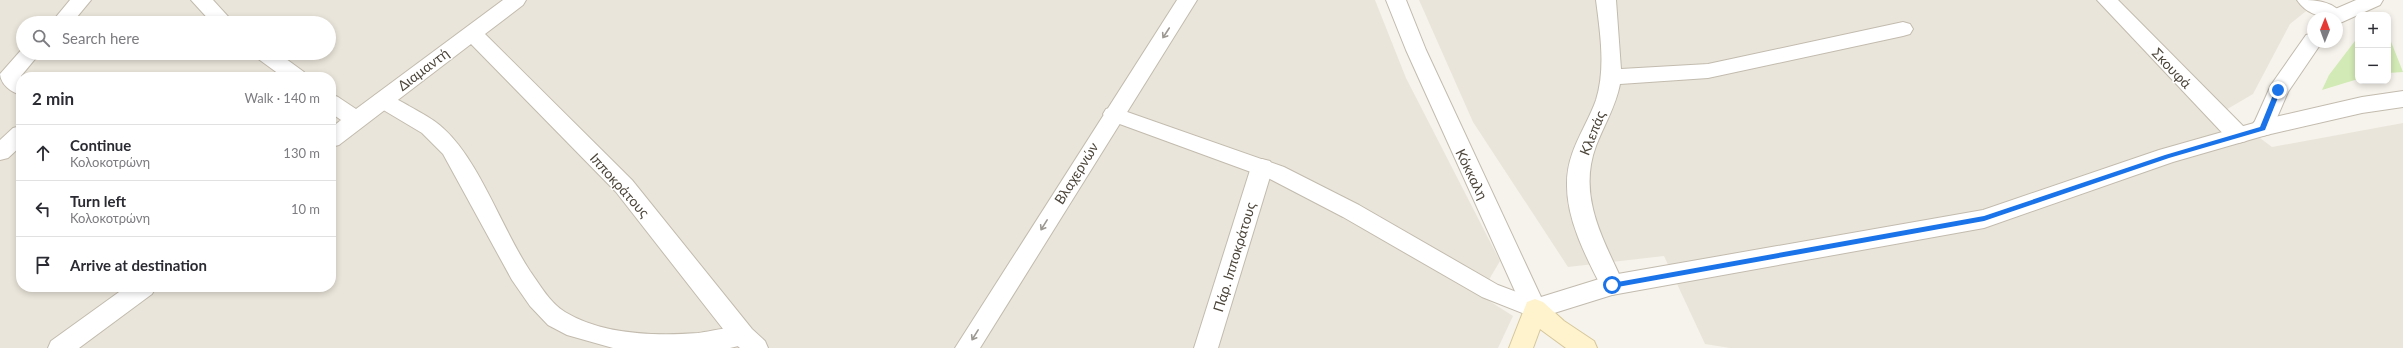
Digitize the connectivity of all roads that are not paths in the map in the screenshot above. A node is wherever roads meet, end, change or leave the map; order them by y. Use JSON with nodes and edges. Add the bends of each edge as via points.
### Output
{"nodes":[{"id":1,"x":82,"y":0,"type":"edge"},
{"id":2,"x":201,"y":0,"type":"edge"},
{"id":3,"x":516,"y":0,"type":"edge"},
{"id":4,"x":1188,"y":0,"type":"edge"},
{"id":5,"x":1396,"y":0,"type":"edge"},
{"id":6,"x":1606,"y":0,"type":"edge"},
{"id":7,"x":2107,"y":0,"type":"edge"},
{"id":8,"x":2307,"y":0,"type":"edge"},
{"id":9,"x":2373,"y":0,"type":"edge"},
{"id":10,"x":2324,"y":12,"type":"edge"},
{"id":11,"x":2343,"y":14,"type":"edge"},
{"id":12,"x":67,"y":16,"type":"edge"},
{"id":13,"x":217,"y":16,"type":"edge"},
{"id":14,"x":1903,"y":29,"type":"dead end"},
{"id":15,"x":472,"y":33,"type":"junction"},
{"id":16,"x":2307,"y":48,"type":"edge"},
{"id":17,"x":23,"y":60,"type":"edge"},
{"id":18,"x":274,"y":60,"type":"edge"},
{"id":19,"x":290,"y":72,"type":"edge"},
{"id":20,"x":1611,"y":77,"type":"junction"},
{"id":21,"x":16,"y":84,"type":"edge"},
{"id":22,"x":2403,"y":99,"type":"edge"},
{"id":23,"x":382,"y":100,"type":"junction"},
{"id":24,"x":336,"y":106,"type":"edge"},
{"id":25,"x":1113,"y":114,"type":"junction"},
{"id":26,"x":355,"y":120,"type":"junction"},
{"id":27,"x":2262,"y":128,"type":"junction"},
{"id":28,"x":336,"y":135,"type":"edge"},
{"id":29,"x":2238,"y":135,"type":"junction"},
{"id":30,"x":16,"y":138,"type":"edge"},
{"id":31,"x":0,"y":152,"type":"edge"},
{"id":32,"x":1262,"y":167,"type":"junction"},
{"id":33,"x":1612,"y":285,"type":"junction"},
{"id":34,"x":137,"y":292,"type":"edge"},
{"id":35,"x":1535,"y":308,"type":"junction"},
{"id":36,"x":749,"y":342,"type":"edge"},
{"id":37,"x":60,"y":348,"type":"edge"},
{"id":38,"x":967,"y":348,"type":"edge"},
{"id":39,"x":1206,"y":348,"type":"edge"},
{"id":40,"x":1521,"y":348,"type":"edge"},
{"id":41,"x":1585,"y":348,"type":"edge"}],
"edges":[{"from":1,"to":12,"type":"street"},
{"from":2,"to":13,"type":"street"},
{"from":3,"to":15,"type":"street","name":"Διαμαντή"},
{"from":4,"to":25,"type":"street","name":"Βλαχερνών","one_way":true},
{"from":5,"to":35,"type":"street","name":"Κόκκαλη","via":[[1425,71]]},
{"from":6,"to":20,"type":"street","name":"Κλεπάς","via":[[1611,44]]},
{"from":7,"to":29,"type":"street","name":"Σκουφά"},
{"from":8,"to":10,"type":"street"},
{"from":9,"to":11,"type":"street"},
{"from":14,"to":20,"type":"street","via":[[1708,72]]},
{"from":15,"to":23,"type":"street","name":"Διαμαντή"},
{"from":15,"to":36,"type":"street","name":"Ιπποκράτους","via":[[624,186]]},
{"from":16,"to":27,"type":"street","via":[[2278,90]]},
{"from":17,"to":21,"type":"street","via":[[10,74]]},
{"from":18,"to":19,"type":"street"},
{"from":20,"to":33,"type":"street","name":"Κλεπάς","via":[[1607,98],[1584,148],[1578,179],[1580,208]]},
{"from":22,"to":27,"type":"street","via":[[2362,105]]},
{"from":23,"to":26,"type":"street","name":"Διαμαντή"},
{"from":23,"to":36,"type":"lane","via":[[428,127],[452,150],[540,303],[556,319],[598,340],[621,344],[692,346]]},
{"from":24,"to":26,"type":"street"},
{"from":25,"to":32,"type":"lane"},
{"from":25,"to":38,"type":"street","name":"Βλαχερνών","one_way":true},
{"from":26,"to":28,"type":"street","name":"Διαμαντή"},
{"from":27,"to":29,"type":"street"},
{"from":29,"to":33,"type":"street","via":[[2167,156],[1979,220]]},
{"from":30,"to":31,"type":"street"},
{"from":32,"to":35,"type":"lane","via":[[1351,211],[1490,291]]},
{"from":32,"to":39,"type":"street","name":"Πάρ. Ιπποκράτους"},
{"from":33,"to":35,"type":"street"},
{"from":34,"to":37,"type":"street"},
{"from":35,"to":40,"type":"main road"},
{"from":35,"to":41,"type":"main road","via":[[1555,328]]}]}
